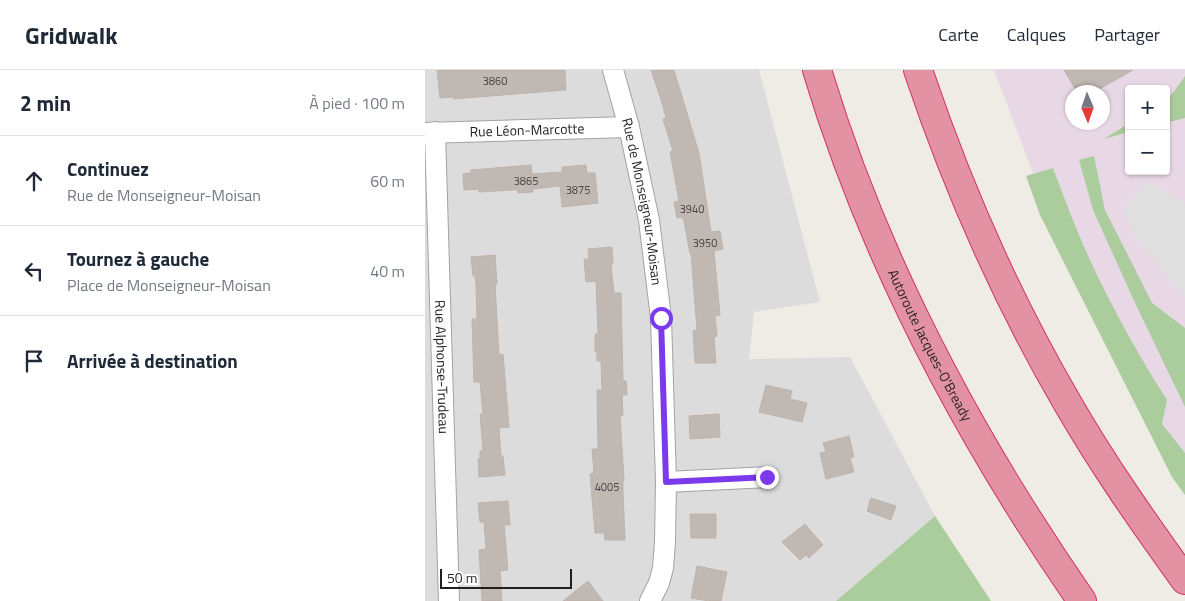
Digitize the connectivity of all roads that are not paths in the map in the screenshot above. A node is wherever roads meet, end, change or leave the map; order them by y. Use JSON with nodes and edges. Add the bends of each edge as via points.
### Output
{"nodes":[{"id":1,"x":613,"y":70,"type":"edge"},
{"id":2,"x":817,"y":70,"type":"edge"},
{"id":3,"x":918,"y":70,"type":"edge"},
{"id":4,"x":629,"y":128,"type":"junction"},
{"id":5,"x":430,"y":133,"type":"edge"},
{"id":6,"x":767,"y":477,"type":"dead end"},
{"id":7,"x":666,"y":482,"type":"junction"},
{"id":8,"x":1185,"y":580,"type":"edge"},
{"id":9,"x":449,"y":601,"type":"edge"},
{"id":10,"x":650,"y":601,"type":"edge"},
{"id":11,"x":1082,"y":601,"type":"edge"}],
"edges":[{"from":1,"to":4,"type":"street","name":"Rue de Monseigneur-Moisan"},
{"from":2,"to":11,"type":"highway","name":"Autoroute Jacques-O'Bready","via":[[855,180],[919,326],[991,460]]},
{"from":3,"to":8,"type":"highway","via":[[967,200],[1027,331],[1104,464]]},
{"from":4,"to":5,"type":"street","name":"Rue Léon-Marcotte"},
{"from":4,"to":7,"type":"street","name":"Rue de Monseigneur-Moisan","via":[[657,272],[663,344]]},
{"from":5,"to":9,"type":"street","name":"Rue Alphonse-Trudeau"},
{"from":6,"to":7,"type":"street"},
{"from":7,"to":10,"type":"street","name":"Rue de Monseigneur-Moisan","via":[[663,568]]}]}
